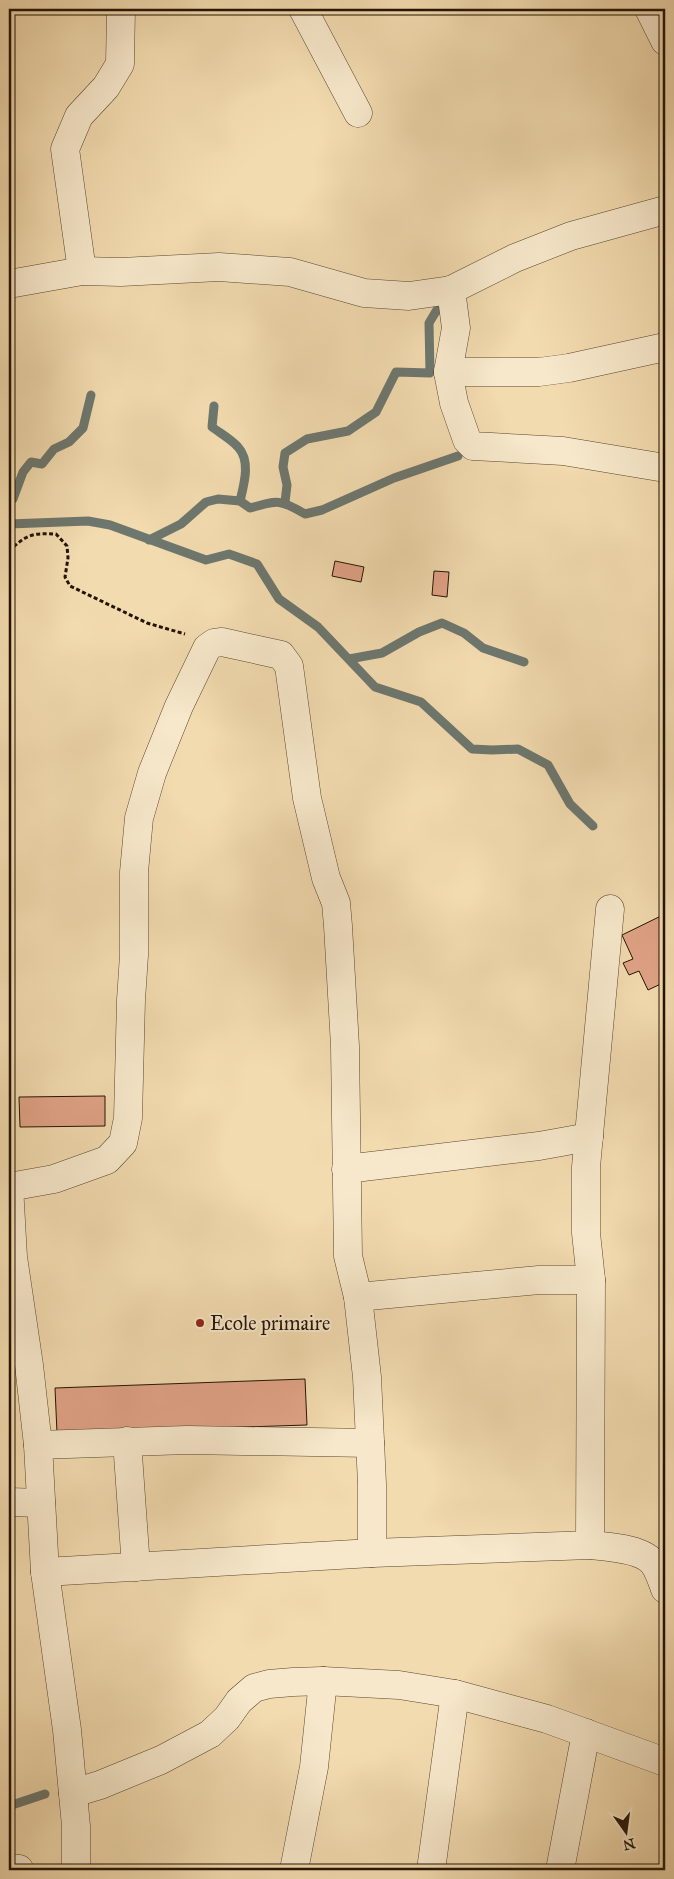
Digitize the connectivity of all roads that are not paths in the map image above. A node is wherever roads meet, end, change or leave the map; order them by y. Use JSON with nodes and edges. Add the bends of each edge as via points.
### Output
{"nodes":[{"id":1,"x":122,"y":9,"type":"edge"},
{"id":2,"x":303,"y":9,"type":"edge"},
{"id":3,"x":649,"y":9,"type":"edge"},
{"id":4,"x":665,"y":41,"type":"edge"},
{"id":5,"x":358,"y":113,"type":"dead end"},
{"id":6,"x":665,"y":210,"type":"edge"},
{"id":7,"x":82,"y":271,"type":"junction"},
{"id":8,"x":9,"y":284,"type":"edge"},
{"id":9,"x":451,"y":290,"type":"junction"},
{"id":10,"x":665,"y":347,"type":"edge"},
{"id":11,"x":448,"y":372,"type":"junction"},
{"id":12,"x":665,"y":468,"type":"edge"},
{"id":13,"x":610,"y":909,"type":"dead end"},
{"id":14,"x":589,"y":1137,"type":"junction"},
{"id":15,"x":346,"y":1168,"type":"junction"},
{"id":16,"x":9,"y":1186,"type":"edge"},
{"id":17,"x":11,"y":1258,"type":"edge"},
{"id":18,"x":591,"y":1280,"type":"junction"},
{"id":19,"x":358,"y":1297,"type":"junction"},
{"id":20,"x":19,"y":1368,"type":"edge"},
{"id":21,"x":127,"y":1441,"type":"junction"},
{"id":22,"x":370,"y":1443,"type":"junction"},
{"id":23,"x":38,"y":1445,"type":"junction"},
{"id":24,"x":9,"y":1502,"type":"edge"},
{"id":25,"x":41,"y":1503,"type":"junction"},
{"id":26,"x":590,"y":1545,"type":"junction"},
{"id":27,"x":372,"y":1553,"type":"junction"},
{"id":28,"x":136,"y":1567,"type":"junction"},
{"id":29,"x":45,"y":1572,"type":"junction"},
{"id":30,"x":665,"y":1589,"type":"edge"},
{"id":31,"x":323,"y":1680,"type":"junction"},
{"id":32,"x":455,"y":1694,"type":"junction"},
{"id":33,"x":586,"y":1733,"type":"junction"},
{"id":34,"x":665,"y":1762,"type":"edge"},
{"id":35,"x":73,"y":1793,"type":"junction"},
{"id":36,"x":76,"y":1870,"type":"edge"},
{"id":37,"x":294,"y":1870,"type":"edge"},
{"id":38,"x":430,"y":1870,"type":"edge"},
{"id":39,"x":560,"y":1870,"type":"edge"}],
"edges":[{"from":1,"to":7,"type":"street","via":[[120,64],[106,87],[79,116],[65,149]]},
{"from":2,"to":5,"type":"street"},
{"from":3,"to":4,"type":"street"},
{"from":6,"to":9,"type":"street","via":[[570,236],[515,258]]},
{"from":7,"to":8,"type":"street"},
{"from":7,"to":9,"type":"street","via":[[219,267],[290,272],[386,296]]},
{"from":9,"to":11,"type":"street","via":[[456,328]]},
{"from":10,"to":11,"type":"street","via":[[539,372]]},
{"from":11,"to":12,"type":"street","via":[[466,440],[473,446],[562,451]]},
{"from":13,"to":14,"type":"street"},
{"from":14,"to":15,"type":"street","via":[[539,1146]]},
{"from":14,"to":18,"type":"street","via":[[586,1223]]},
{"from":15,"to":16,"type":"street","via":[[337,910],[307,798],[289,666],[281,655],[222,642],[208,648],[179,706],[152,773],[139,818],[134,872],[128,1118],[122,1143],[107,1160],[54,1179]]},
{"from":15,"to":19,"type":"street","via":[[348,1256]]},
{"from":16,"to":17,"type":"street"},
{"from":17,"to":20,"type":"street"},
{"from":18,"to":19,"type":"street","via":[[539,1280]]},
{"from":18,"to":26,"type":"street"},
{"from":19,"to":22,"type":"street"},
{"from":20,"to":23,"type":"street"},
{"from":21,"to":22,"type":"street"},
{"from":21,"to":23,"type":"street"},
{"from":21,"to":28,"type":"street"},
{"from":22,"to":27,"type":"street"},
{"from":23,"to":25,"type":"street"},
{"from":24,"to":25,"type":"street"},
{"from":25,"to":29,"type":"street"},
{"from":26,"to":27,"type":"street"},
{"from":26,"to":30,"type":"street","via":[[621,1548],[648,1558],[656,1567]]},
{"from":27,"to":28,"type":"street"},
{"from":28,"to":29,"type":"street"},
{"from":29,"to":35,"type":"street"},
{"from":31,"to":32,"type":"street","via":[[399,1685]]},
{"from":31,"to":35,"type":"street","via":[[254,1688],[210,1734],[161,1760],[100,1786]]},
{"from":31,"to":37,"type":"street","via":[[314,1767]]},
{"from":32,"to":33,"type":"street"},
{"from":32,"to":38,"type":"street"},
{"from":33,"to":34,"type":"street"},
{"from":33,"to":39,"type":"street"},
{"from":35,"to":36,"type":"street"}]}
